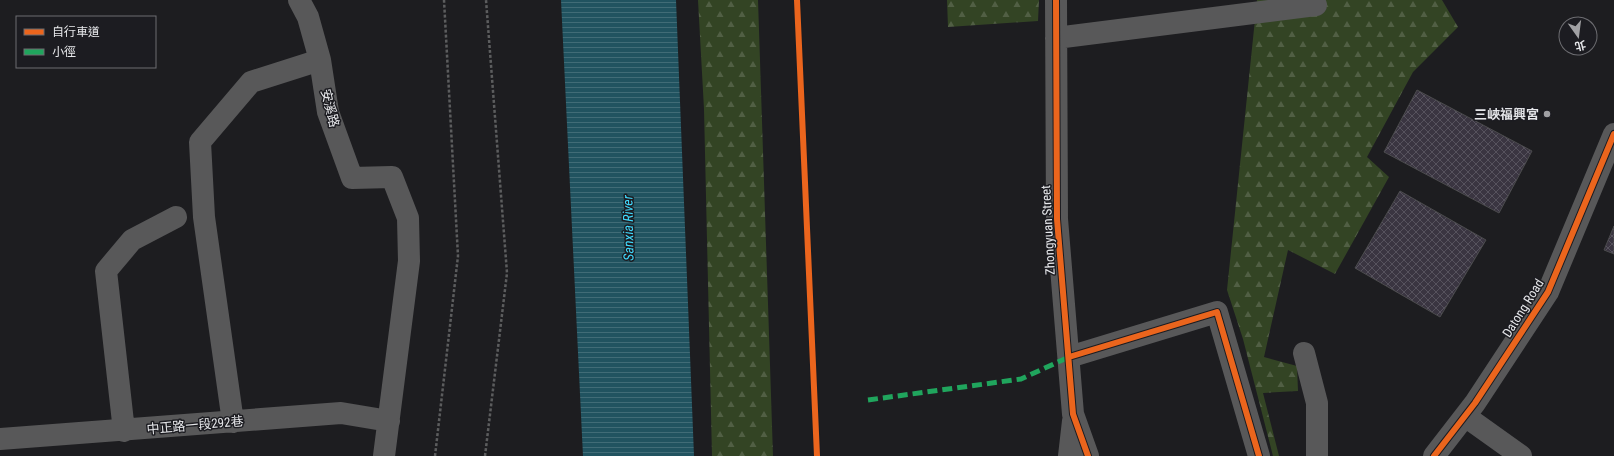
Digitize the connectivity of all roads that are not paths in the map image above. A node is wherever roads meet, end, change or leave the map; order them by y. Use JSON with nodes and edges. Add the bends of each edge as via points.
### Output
{"nodes":[{"id":1,"x":298,"y":0,"type":"edge"},
{"id":2,"x":1056,"y":0,"type":"edge"},
{"id":3,"x":1316,"y":5,"type":"dead end"},
{"id":4,"x":1056,"y":38,"type":"junction"},
{"id":5,"x":320,"y":60,"type":"junction"},
{"id":6,"x":1614,"y":134,"type":"edge"},
{"id":7,"x":1607,"y":171,"type":"edge"},
{"id":8,"x":176,"y":217,"type":"dead end"},
{"id":9,"x":1304,"y":353,"type":"dead end"},
{"id":10,"x":1068,"y":357,"type":"junction"},
{"id":11,"x":1074,"y":414,"type":"junction"},
{"id":12,"x":1465,"y":416,"type":"junction"},
{"id":13,"x":388,"y":421,"type":"junction"},
{"id":14,"x":233,"y":422,"type":"junction"},
{"id":15,"x":124,"y":431,"type":"junction"},
{"id":16,"x":1,"y":445,"type":"edge"},
{"id":17,"x":384,"y":456,"type":"edge"},
{"id":18,"x":1069,"y":456,"type":"edge"},
{"id":19,"x":1088,"y":456,"type":"edge"},
{"id":20,"x":1259,"y":456,"type":"edge"},
{"id":21,"x":1317,"y":456,"type":"edge"},
{"id":22,"x":1434,"y":456,"type":"edge"},
{"id":23,"x":1521,"y":456,"type":"edge"}],
"edges":[{"from":1,"to":5,"type":"street","name":"安溪路","via":[[308,16]]},
{"from":2,"to":4,"type":"street","name":"Zhongyuan Street"},
{"from":3,"to":4,"type":"street"},
{"from":4,"to":10,"type":"street","name":"Zhongyuan Street","via":[[1057,219]]},
{"from":5,"to":13,"type":"street","name":"安溪路","via":[[328,112],[352,178],[392,177],[408,218],[409,261]]},
{"from":5,"to":14,"type":"street","via":[[251,82],[200,142],[204,217]]},
{"from":6,"to":7,"type":"street","name":"Datong Road"},
{"from":7,"to":12,"type":"street","name":"Datong Road","via":[[1548,292]]},
{"from":8,"to":15,"type":"street","via":[[132,240],[106,271]]},
{"from":9,"to":21,"type":"street","via":[[1317,403]]},
{"from":10,"to":11,"type":"street","name":"Zhongyuan Street"},
{"from":10,"to":20,"type":"street","via":[[1216,312]]},
{"from":11,"to":18,"type":"street"},
{"from":11,"to":19,"type":"street","name":"Zhongyuan Street"},
{"from":12,"to":22,"type":"street","name":"Datong Road"},
{"from":12,"to":23,"type":"street"},
{"from":13,"to":14,"type":"street","name":"中正路一段292巷","via":[[341,413]]},
{"from":13,"to":17,"type":"street"},
{"from":14,"to":15,"type":"street","name":"中正路一段292巷"},
{"from":15,"to":16,"type":"street","name":"中正路一段292巷"}]}
